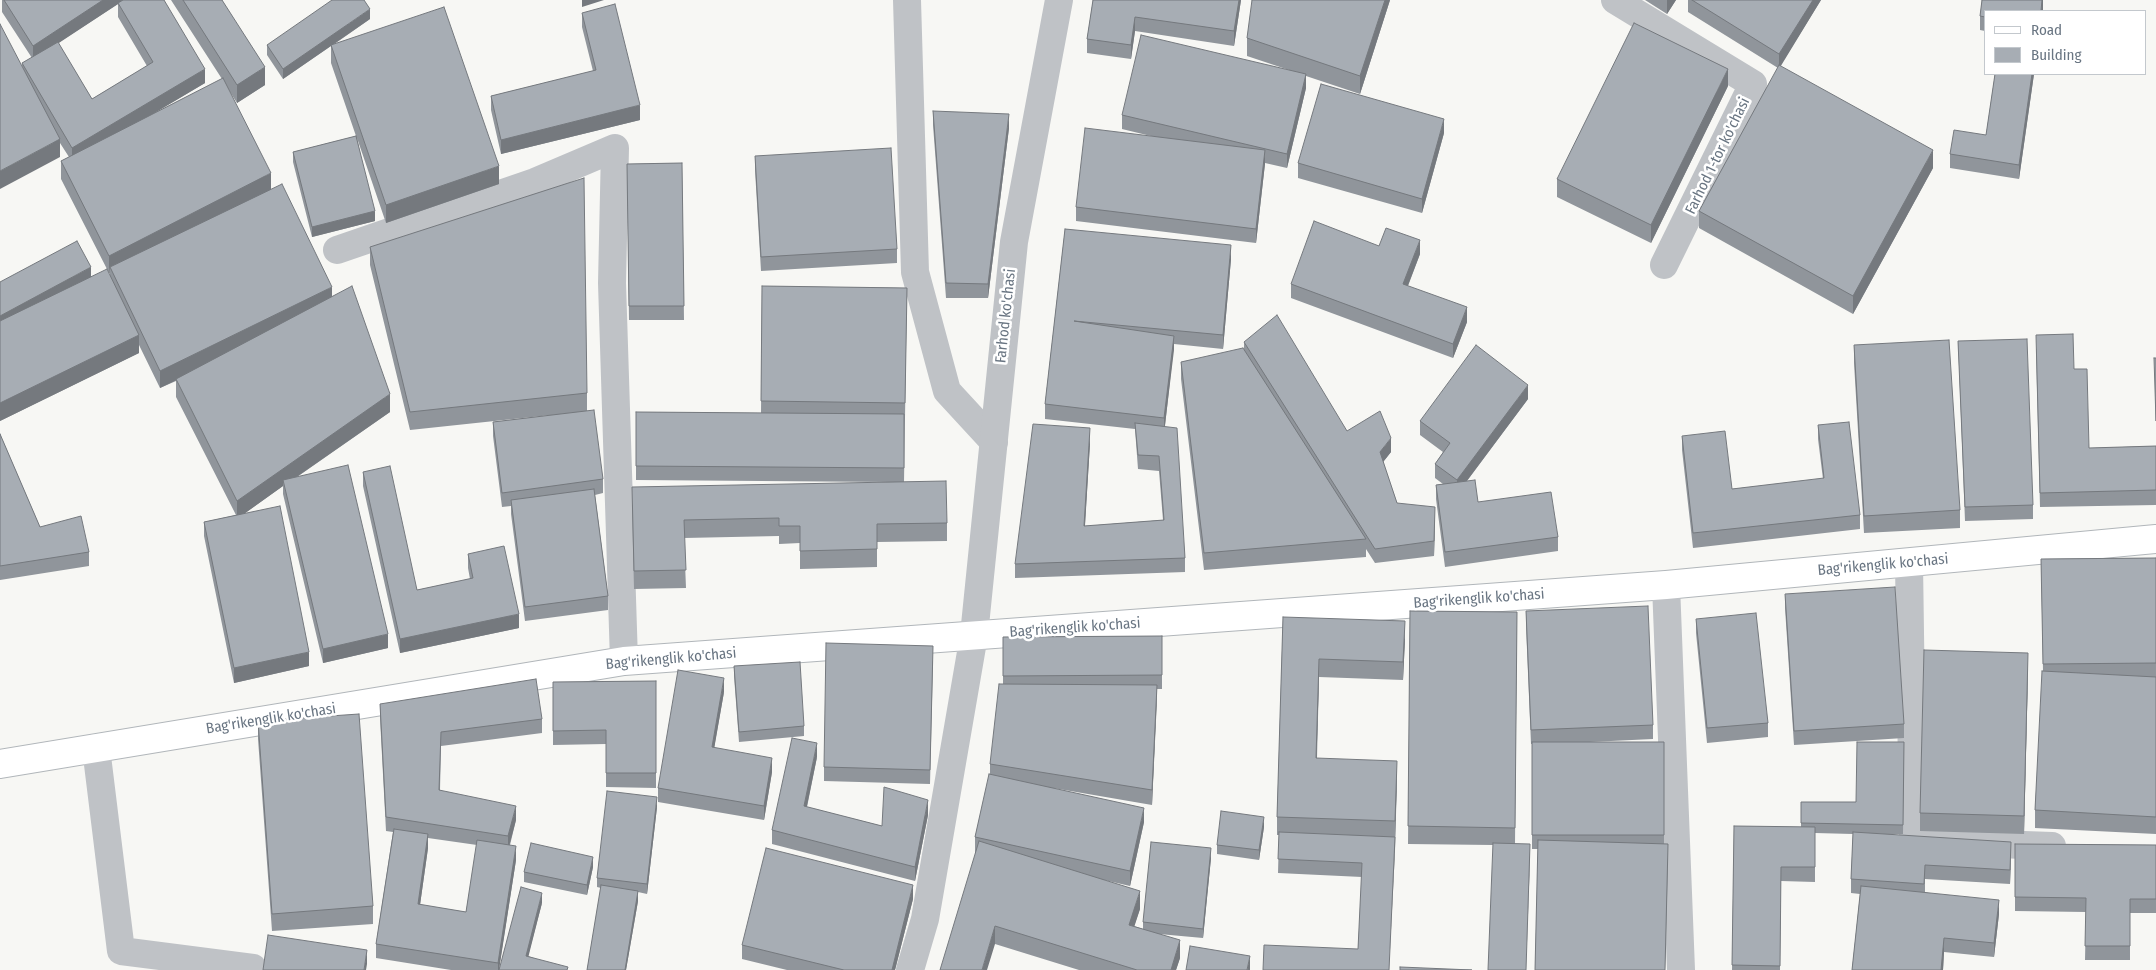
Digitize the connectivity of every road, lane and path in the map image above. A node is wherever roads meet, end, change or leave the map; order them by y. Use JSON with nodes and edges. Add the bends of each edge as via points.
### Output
{"nodes":[{"id":1,"x":907,"y":0,"type":"edge"},
{"id":2,"x":1059,"y":0,"type":"edge"},
{"id":3,"x":1615,"y":0,"type":"edge"},
{"id":4,"x":337,"y":250,"type":"dead end"},
{"id":5,"x":1664,"y":265,"type":"dead end"},
{"id":6,"x":994,"y":442,"type":"junction"},
{"id":7,"x":2156,"y":539,"type":"edge"},
{"id":8,"x":1909,"y":563,"type":"junction"},
{"id":9,"x":1666,"y":585,"type":"junction"},
{"id":10,"x":974,"y":635,"type":"junction"},
{"id":11,"x":624,"y":661,"type":"junction"},
{"id":12,"x":96,"y":748,"type":"junction"},
{"id":13,"x":0,"y":764,"type":"edge"},
{"id":14,"x":2078,"y":847,"type":"edge"},
{"id":15,"x":253,"y":968,"type":"dead end"},
{"id":16,"x":910,"y":970,"type":"edge"},
{"id":17,"x":1681,"y":970,"type":"edge"}],
"edges":[{"from":1,"to":6,"type":"street","via":[[915,272],[948,391]]},
{"from":2,"to":6,"type":"street","name":"Farhod ko'chasi","via":[[1014,242]]},
{"from":3,"to":5,"type":"street","name":"Farhod 1-tor ko'chasi","via":[[1753,84]]},
{"from":4,"to":11,"type":"street","via":[[535,182],[614,148],[612,282]]},
{"from":6,"to":10,"type":"street","name":"Farhod ko'chasi"},
{"from":7,"to":8,"type":"main road","name":"Bag'rikenglik ko'chasi"},
{"from":8,"to":9,"type":"main road","name":"Bag'rikenglik ko'chasi"},
{"from":8,"to":14,"type":"street","via":[[1914,841]]},
{"from":9,"to":10,"type":"main road","name":"Bag'rikenglik ko'chasi"},
{"from":9,"to":17,"type":"street"},
{"from":10,"to":11,"type":"main road","name":"Bag'rikenglik ko'chasi"},
{"from":10,"to":16,"type":"street","name":"Farhod ko'chasi","via":[[925,919]]},
{"from":11,"to":12,"type":"main road","name":"Bag'rikenglik ko'chasi"},
{"from":12,"to":13,"type":"main road","name":"Bag'rikenglik ko'chasi"},
{"from":12,"to":15,"type":"street","via":[[121,952]]}]}
